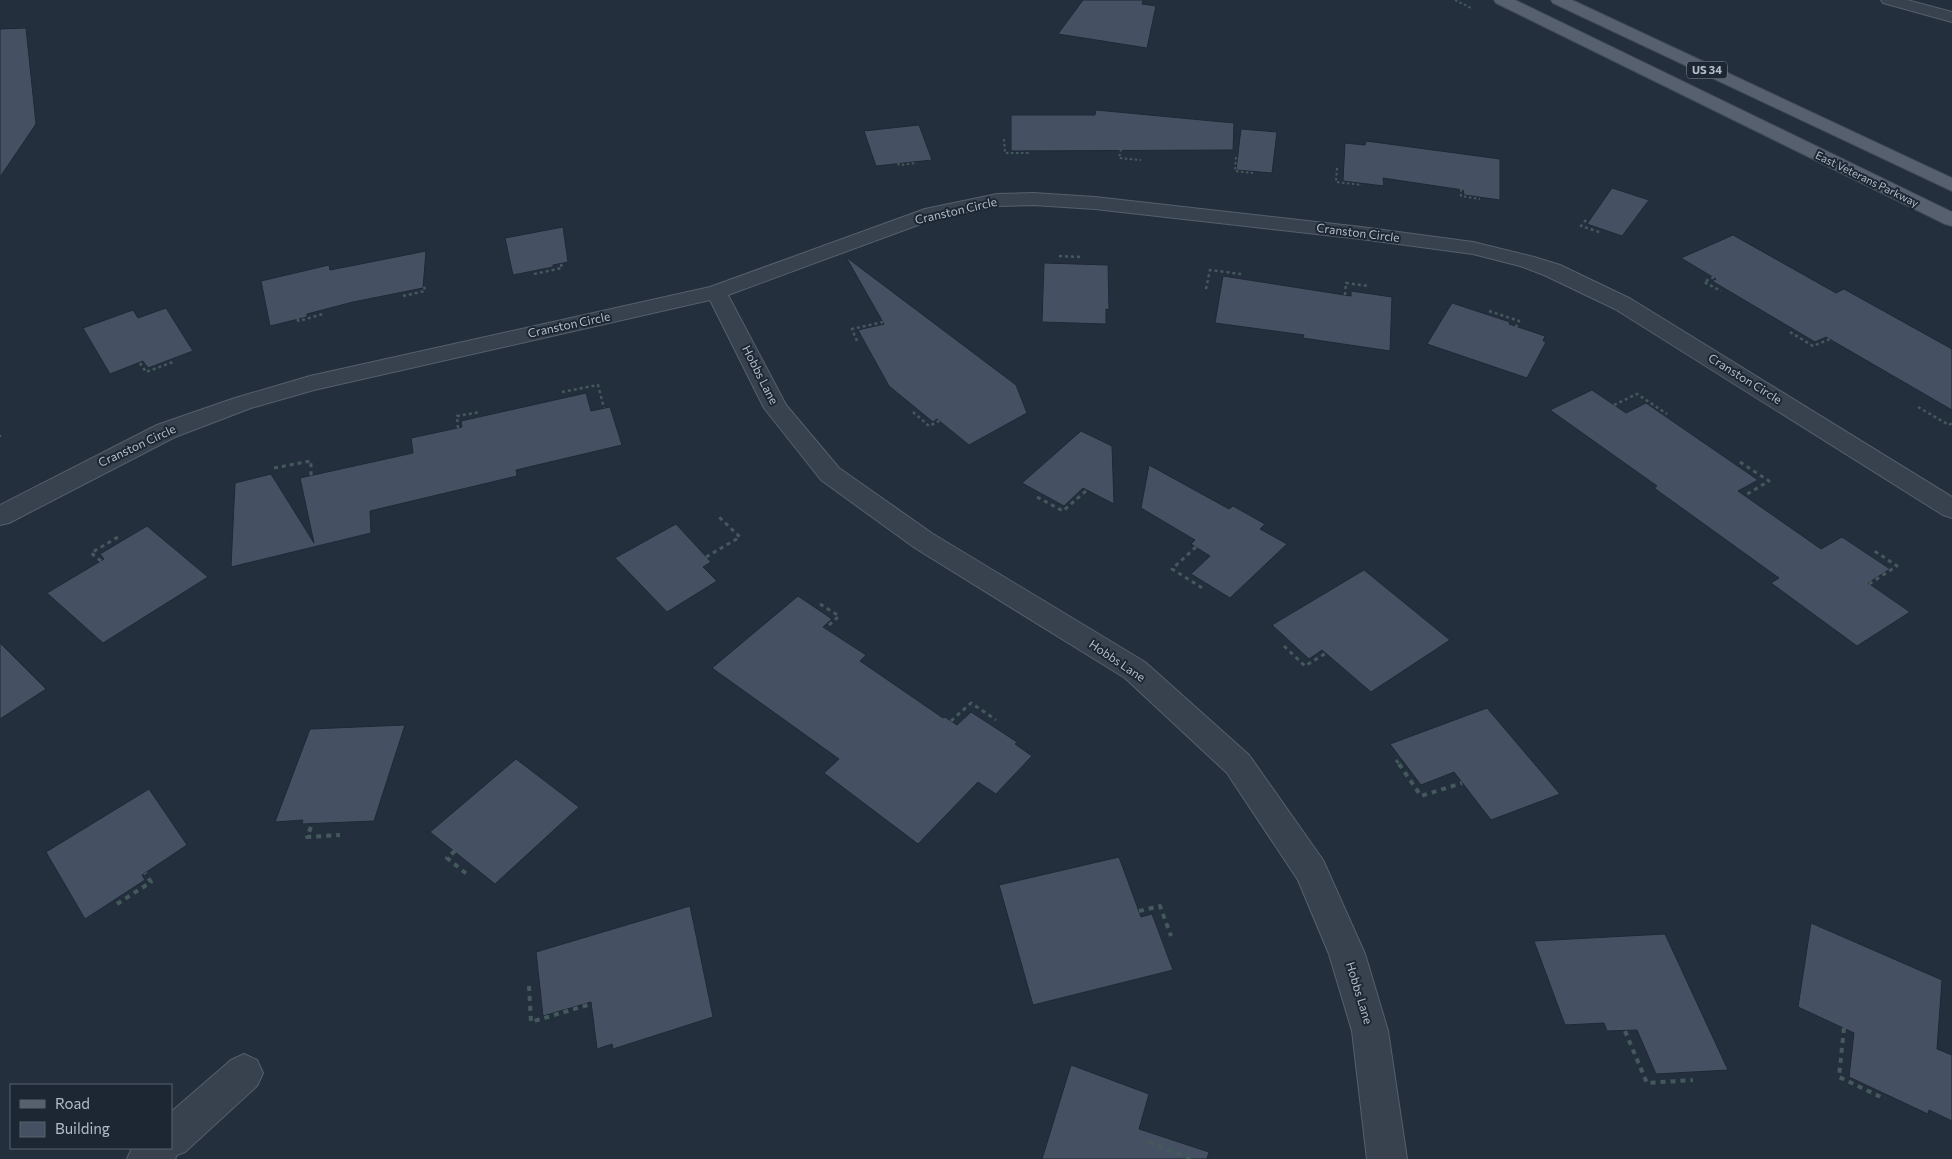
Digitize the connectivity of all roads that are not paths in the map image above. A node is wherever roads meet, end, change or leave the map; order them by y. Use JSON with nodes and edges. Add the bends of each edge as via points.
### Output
{"nodes":[{"id":1,"x":1502,"y":0,"type":"edge"},
{"id":2,"x":1559,"y":0,"type":"edge"},
{"id":3,"x":1889,"y":0,"type":"edge"},
{"id":4,"x":1952,"y":17,"type":"edge"},
{"id":5,"x":1952,"y":185,"type":"edge"},
{"id":6,"x":1952,"y":220,"type":"edge"},
{"id":7,"x":716,"y":292,"type":"junction"},
{"id":8,"x":1952,"y":509,"type":"edge"},
{"id":9,"x":0,"y":516,"type":"edge"},
{"id":10,"x":244,"y":1073,"type":"dead end"},
{"id":11,"x":172,"y":1137,"type":"edge"},
{"id":12,"x":159,"y":1149,"type":"edge"},
{"id":13,"x":148,"y":1159,"type":"edge"},
{"id":14,"x":1387,"y":1159,"type":"edge"}],
"edges":[{"from":1,"to":6,"type":"main road","name":"East Veterans Parkway","number":"US 34"},
{"from":2,"to":5,"type":"main road","number":"US 34"},
{"from":3,"to":4,"type":"street"},
{"from":7,"to":8,"type":"street","name":"Cranston Circle","via":[[932,214],[996,200],[1095,203],[1472,248],[1528,261],[1623,304]]},
{"from":7,"to":9,"type":"street","name":"Cranston Circle","via":[[319,381],[243,403],[166,431]]},
{"from":7,"to":14,"type":"street","name":"Hobbs Lane","via":[[776,408],[830,474],[924,541],[1135,670],[1238,764],[1311,871],[1347,954],[1370,1031]]},
{"from":10,"to":11,"type":"street"},
{"from":12,"to":13,"type":"street"}]}
